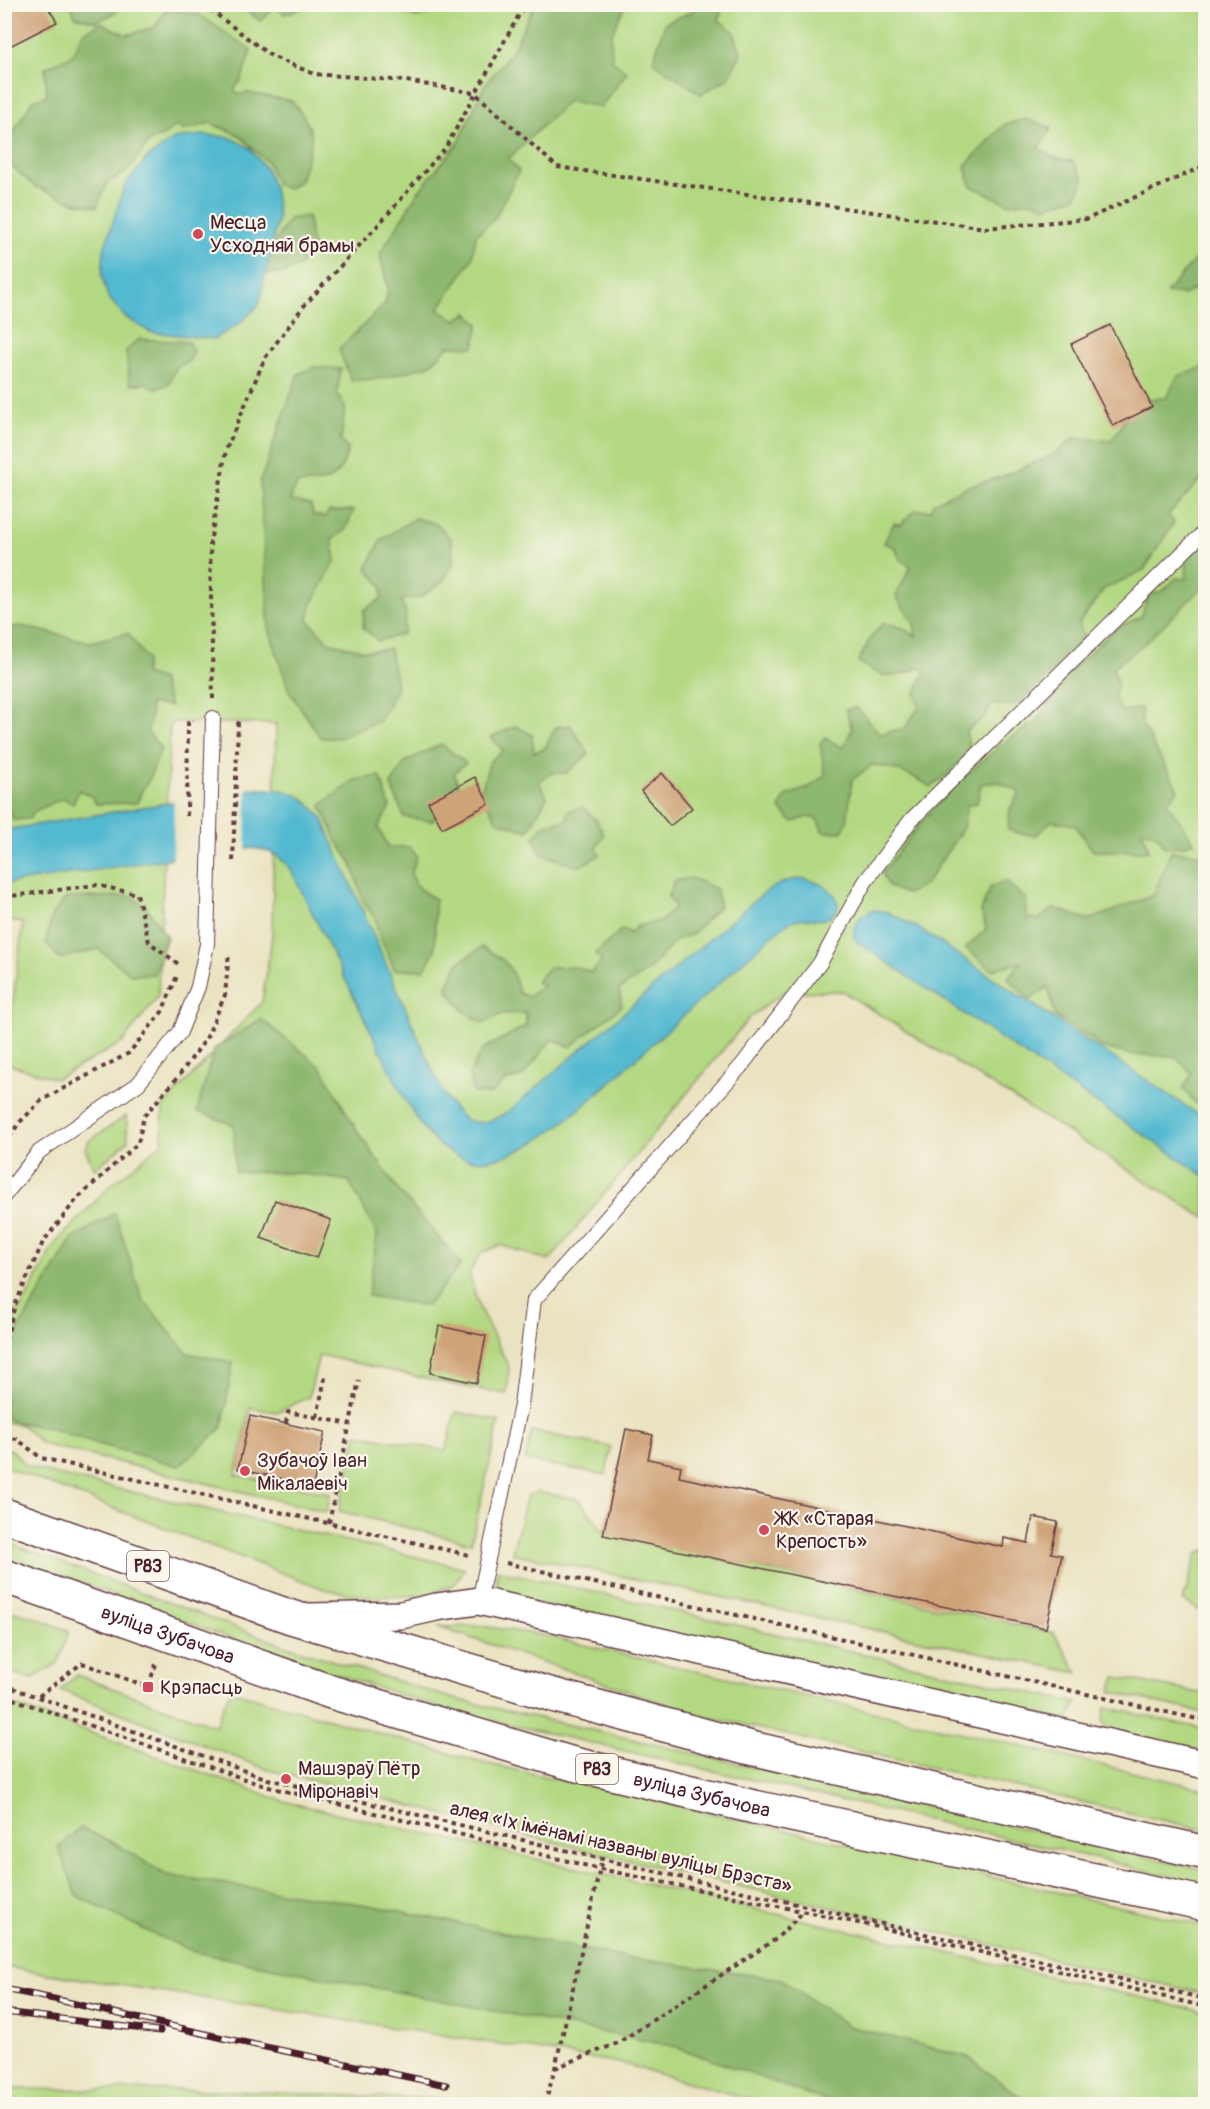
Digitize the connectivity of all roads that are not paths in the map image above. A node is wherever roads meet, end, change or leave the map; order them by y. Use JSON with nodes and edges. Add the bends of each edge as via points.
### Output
{"nodes":[{"id":1,"x":1206,"y":530,"type":"edge"},
{"id":2,"x":213,"y":718,"type":"road end"},
{"id":3,"x":4,"y":1196,"type":"edge"},
{"id":4,"x":4,"y":1515,"type":"edge"},
{"id":5,"x":4,"y":1576,"type":"edge"},
{"id":6,"x":479,"y":1600,"type":"junction"},
{"id":7,"x":291,"y":1617,"type":"junction"},
{"id":8,"x":1206,"y":1765,"type":"edge"},
{"id":9,"x":1206,"y":1853,"type":"edge"},
{"id":10,"x":1206,"y":1904,"type":"edge"}],
"edges":[{"from":1,"to":6,"type":"lane","via":[[911,820],[865,882],[820,963],[742,1065],[534,1300],[521,1405]]},
{"from":2,"to":3,"type":"lane","via":[[207,944],[198,987],[180,1032],[138,1084],[39,1152]]},
{"from":4,"to":7,"type":"highway","number":"Р83"},
{"from":5,"to":10,"type":"highway","name":"вуліца Зубачова","number":"Р83","via":[[331,1692],[570,1763],[754,1807]]},
{"from":6,"to":7,"type":"street","via":[[401,1616]]},
{"from":6,"to":8,"type":"street"},
{"from":7,"to":9,"type":"highway","number":"Р83","via":[[553,1695],[751,1748]]}]}
